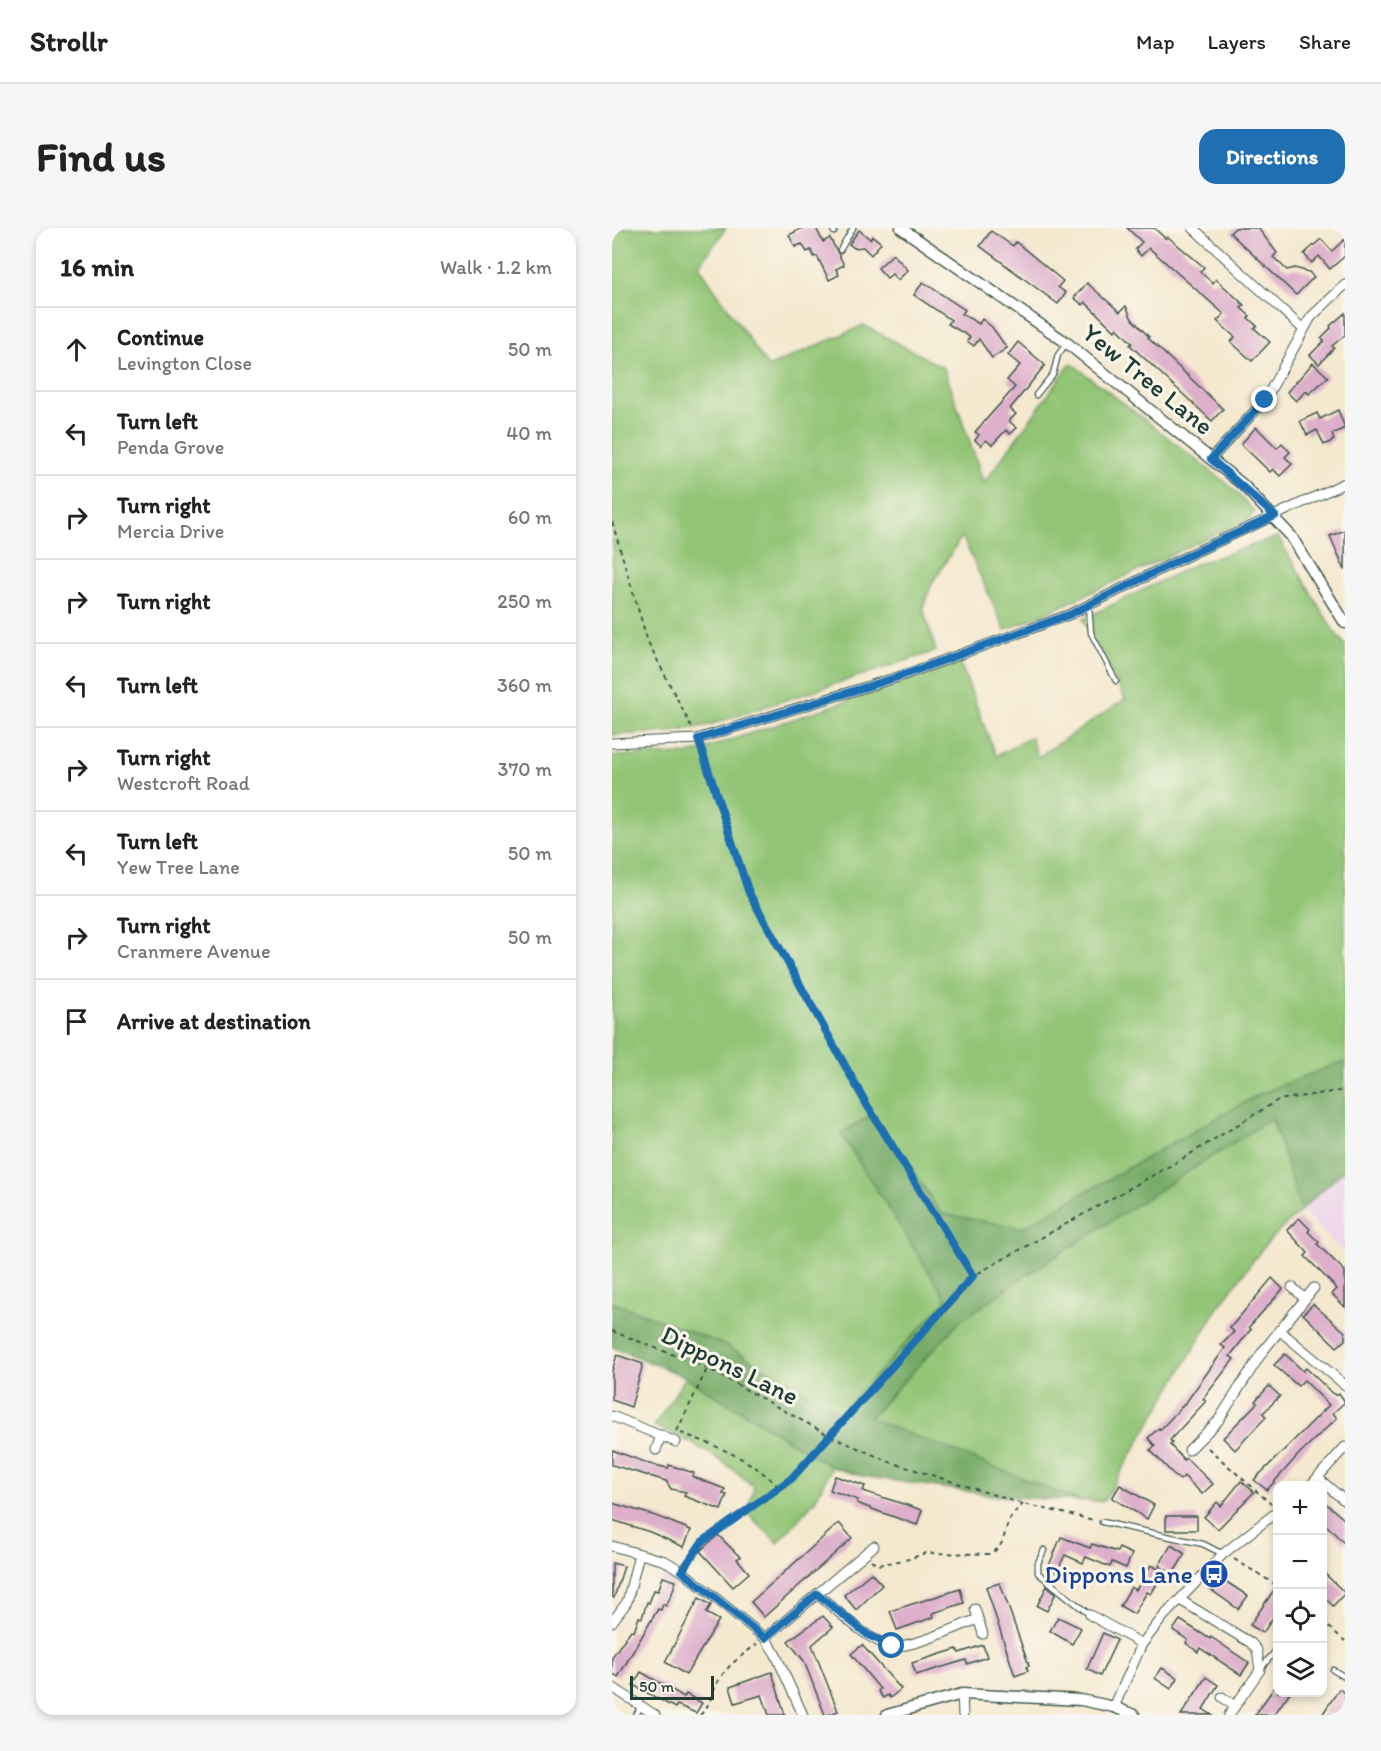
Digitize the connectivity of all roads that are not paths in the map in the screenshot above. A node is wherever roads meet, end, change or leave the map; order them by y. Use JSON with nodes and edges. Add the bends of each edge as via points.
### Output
{"nodes":[{"id":1,"x":854,"y":228,"type":"edge"},
{"id":2,"x":1192,"y":228,"type":"edge"},
{"id":3,"x":908,"y":230,"type":"edge"},
{"id":4,"x":840,"y":250,"type":"dead end"},
{"id":5,"x":1345,"y":285,"type":"edge"},
{"id":6,"x":1302,"y":328,"type":"junction"},
{"id":7,"x":1067,"y":343,"type":"junction"},
{"id":8,"x":1036,"y":395,"type":"dead end"},
{"id":9,"x":1211,"y":459,"type":"junction"},
{"id":10,"x":1345,"y":483,"type":"edge"},
{"id":11,"x":1275,"y":516,"type":"junction"},
{"id":12,"x":1089,"y":604,"type":"junction"},
{"id":13,"x":1345,"y":623,"type":"edge"},
{"id":14,"x":1116,"y":681,"type":"dead end"},
{"id":15,"x":612,"y":743,"type":"edge"},
{"id":16,"x":1292,"y":1287,"type":"dead end"},
{"id":17,"x":1314,"y":1288,"type":"dead end"},
{"id":18,"x":1305,"y":1299,"type":"junction"},
{"id":19,"x":1279,"y":1330,"type":"junction"},
{"id":20,"x":1345,"y":1385,"type":"edge"},
{"id":21,"x":612,"y":1416,"type":"edge"},
{"id":22,"x":661,"y":1435,"type":"junction"},
{"id":23,"x":675,"y":1437,"type":"road end"},
{"id":24,"x":1199,"y":1441,"type":"junction"},
{"id":25,"x":1345,"y":1447,"type":"edge"},
{"id":26,"x":1208,"y":1448,"type":"road end"},
{"id":27,"x":656,"y":1450,"type":"dead end"},
{"id":28,"x":1190,"y":1450,"type":"dead end"},
{"id":29,"x":1319,"y":1479,"type":"junction"},
{"id":30,"x":1316,"y":1481,"type":"edge"},
{"id":31,"x":1345,"y":1501,"type":"edge"},
{"id":32,"x":1273,"y":1514,"type":"edge"},
{"id":33,"x":1102,"y":1522,"type":"road end"},
{"id":34,"x":612,"y":1546,"type":"edge"},
{"id":35,"x":874,"y":1546,"type":"dead end"},
{"id":36,"x":1044,"y":1550,"type":"dead end"},
{"id":37,"x":639,"y":1554,"type":"junction"},
{"id":38,"x":1223,"y":1554,"type":"junction"},
{"id":39,"x":817,"y":1594,"type":"junction"},
{"id":40,"x":1180,"y":1600,"type":"junction"},
{"id":41,"x":975,"y":1609,"type":"dead end"},
{"id":42,"x":1090,"y":1615,"type":"joint"},
{"id":43,"x":978,"y":1619,"type":"junction"},
{"id":44,"x":612,"y":1622,"type":"edge"},
{"id":45,"x":982,"y":1634,"type":"dead end"},
{"id":46,"x":765,"y":1638,"type":"junction"},
{"id":47,"x":1142,"y":1644,"type":"junction"},
{"id":48,"x":1273,"y":1654,"type":"edge"},
{"id":49,"x":1260,"y":1670,"type":"junction"},
{"id":50,"x":1333,"y":1670,"type":"dead end"},
{"id":51,"x":1345,"y":1677,"type":"edge"},
{"id":52,"x":612,"y":1688,"type":"edge"},
{"id":53,"x":962,"y":1695,"type":"junction"},
{"id":54,"x":1222,"y":1696,"type":"dead end"},
{"id":55,"x":1235,"y":1706,"type":"junction"},
{"id":56,"x":1114,"y":1707,"type":"junction"},
{"id":57,"x":638,"y":1711,"type":"edge"},
{"id":58,"x":655,"y":1715,"type":"edge"},
{"id":59,"x":803,"y":1715,"type":"edge"},
{"id":60,"x":887,"y":1715,"type":"edge"},
{"id":61,"x":963,"y":1715,"type":"edge"},
{"id":62,"x":1134,"y":1715,"type":"edge"},
{"id":63,"x":1229,"y":1715,"type":"edge"}],
"edges":[{"from":1,"to":4,"type":"lane"},
{"from":2,"to":6,"type":"street"},
{"from":3,"to":7,"type":"street","name":"Yew Tree Lane"},
{"from":5,"to":6,"type":"street"},
{"from":6,"to":9,"type":"street","via":[[1265,400]]},
{"from":7,"to":8,"type":"lane","via":[[1058,355],[1053,374]]},
{"from":7,"to":9,"type":"street","name":"Yew Tree Lane"},
{"from":9,"to":11,"type":"street","name":"Yew Tree Lane"},
{"from":10,"to":11,"type":"street"},
{"from":11,"to":12,"type":"street"},
{"from":11,"to":13,"type":"street","name":"Yew Tree Lane","via":[[1292,536]]},
{"from":12,"to":14,"type":"lane","via":[[1091,633]]},
{"from":12,"to":15,"type":"street","via":[[898,677],[698,739]]},
{"from":16,"to":18,"type":"street"},
{"from":17,"to":18,"type":"street"},
{"from":18,"to":19,"type":"street"},
{"from":19,"to":20,"type":"street"},
{"from":19,"to":24,"type":"street","via":[[1224,1413]]},
{"from":21,"to":22,"type":"street"},
{"from":22,"to":23,"type":"street"},
{"from":22,"to":27,"type":"street"},
{"from":24,"to":26,"type":"street"},
{"from":24,"to":28,"type":"street"},
{"from":25,"to":29,"type":"street"},
{"from":29,"to":30,"type":"street"},
{"from":29,"to":31,"type":"street"},
{"from":32,"to":38,"type":"street"},
{"from":33,"to":38,"type":"lane","via":[[1203,1544]]},
{"from":34,"to":37,"type":"street"},
{"from":35,"to":39,"type":"street"},
{"from":36,"to":42,"type":"lane","via":[[1038,1573]]},
{"from":37,"to":44,"type":"street","via":[[627,1602]]},
{"from":37,"to":46,"type":"street","via":[[682,1571]]},
{"from":38,"to":40,"type":"street"},
{"from":39,"to":43,"type":"street","via":[[868,1635],[892,1646],[906,1645]]},
{"from":39,"to":46,"type":"street"},
{"from":40,"to":47,"type":"street"},
{"from":40,"to":49,"type":"street","via":[[1251,1643],[1257,1650]]},
{"from":41,"to":43,"type":"street"},
{"from":42,"to":47,"type":"street"},
{"from":43,"to":45,"type":"street"},
{"from":46,"to":59,"type":"street"},
{"from":47,"to":56,"type":"street"},
{"from":48,"to":49,"type":"lane"},
{"from":49,"to":55,"type":"street"},
{"from":50,"to":51,"type":"lane"},
{"from":52,"to":57,"type":"street"},
{"from":53,"to":56,"type":"street","via":[[1081,1700]]},
{"from":53,"to":60,"type":"street"},
{"from":53,"to":61,"type":"street"},
{"from":54,"to":55,"type":"street"},
{"from":55,"to":63,"type":"street"},
{"from":56,"to":62,"type":"street"},
{"from":57,"to":58,"type":"street"}]}
